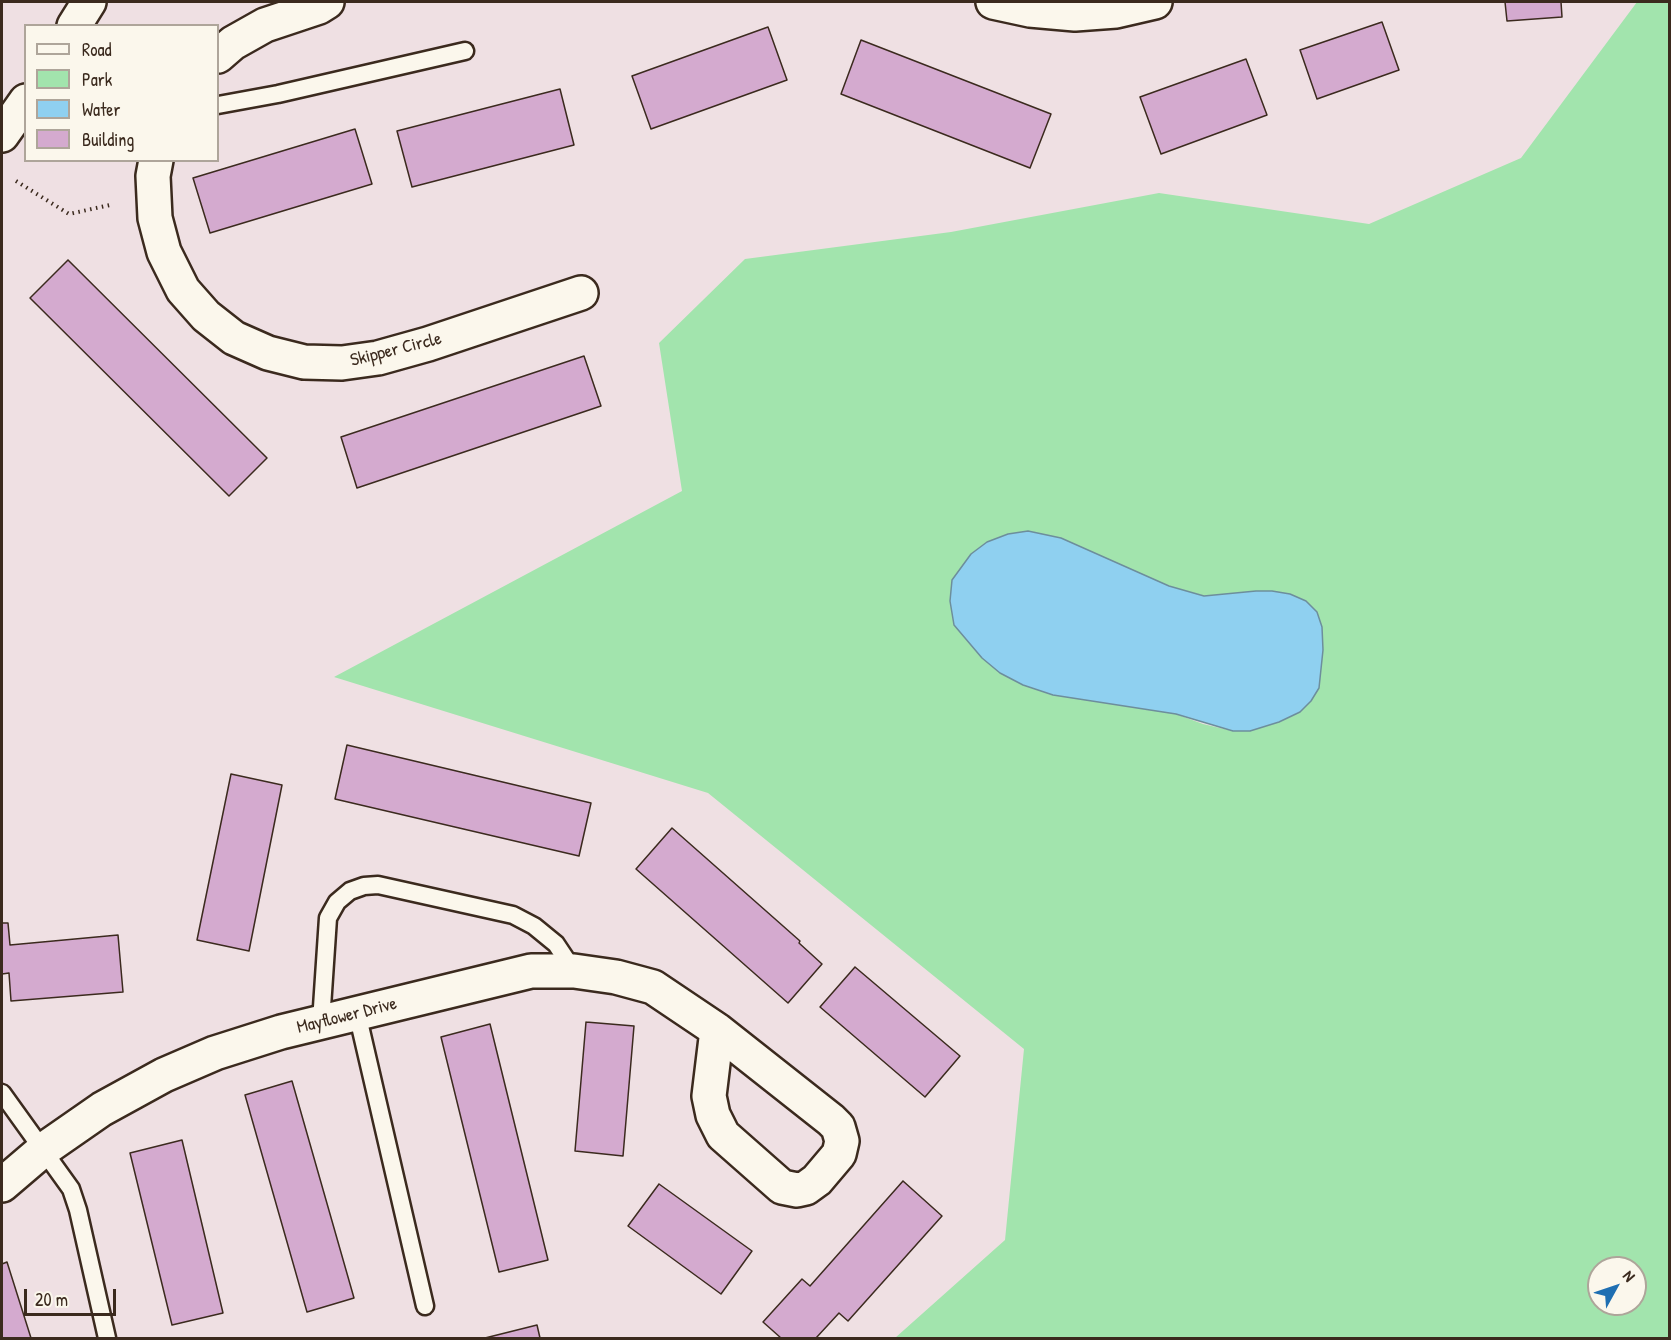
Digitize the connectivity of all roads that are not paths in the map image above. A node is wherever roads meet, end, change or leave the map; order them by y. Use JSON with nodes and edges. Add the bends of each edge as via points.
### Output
{"nodes":[{"id":1,"x":89,"y":2,"type":"edge"},
{"id":2,"x":327,"y":2,"type":"edge"},
{"id":3,"x":993,"y":2,"type":"edge"},
{"id":4,"x":1155,"y":2,"type":"edge"},
{"id":5,"x":75,"y":24,"type":"edge"},
{"id":6,"x":465,"y":51,"type":"dead end"},
{"id":7,"x":219,"y":55,"type":"edge"},
{"id":8,"x":24,"y":104,"type":"edge"},
{"id":9,"x":219,"y":105,"type":"edge"},
{"id":10,"x":2,"y":135,"type":"edge"},
{"id":11,"x":156,"y":162,"type":"edge"},
{"id":12,"x":581,"y":293,"type":"dead end"},
{"id":13,"x":574,"y":971,"type":"junction"},
{"id":14,"x":357,"y":1013,"type":"junction"},
{"id":15,"x":321,"y":1022,"type":"junction"},
{"id":16,"x":717,"y":1030,"type":"junction"},
{"id":17,"x":2,"y":1093,"type":"edge"},
{"id":18,"x":43,"y":1150,"type":"junction"},
{"id":19,"x":2,"y":1185,"type":"edge"},
{"id":20,"x":425,"y":1306,"type":"dead end"},
{"id":21,"x":107,"y":1338,"type":"edge"}],
"edges":[{"from":1,"to":5,"type":"street"},
{"from":2,"to":7,"type":"street","via":[[265,25]]},
{"from":3,"to":4,"type":"street","via":[[1075,14],[1116,11]]},
{"from":6,"to":9,"type":"lane"},
{"from":8,"to":10,"type":"street"},
{"from":11,"to":12,"type":"street","name":"Skipper Circle","via":[[155,218],[164,252],[183,290],[206,316],[234,338],[268,354],[304,362],[342,363],[378,358]]},
{"from":13,"to":14,"type":"street","name":"Mayflower Drive","via":[[531,971]]},
{"from":13,"to":15,"type":"lane","via":[[556,944],[513,915],[378,885],[364,886],[337,902],[328,918]]},
{"from":13,"to":16,"type":"street","name":"Mayflower Drive","via":[[652,987]]},
{"from":14,"to":15,"type":"street","name":"Mayflower Drive"},
{"from":14,"to":20,"type":"lane"},
{"from":15,"to":18,"type":"street","name":"Mayflower Drive","via":[[215,1053],[164,1076],[102,1109]]},
{"from":16,"to":16,"type":"street","name":"Mayflower Drive","via":[[709,1096],[723,1135],[782,1187],[806,1188],[818,1180],[839,1154],[842,1141],[838,1127]]},
{"from":17,"to":18,"type":"lane"},
{"from":18,"to":19,"type":"street","name":"Mayflower Drive"},
{"from":18,"to":21,"type":"lane","via":[[75,1199]]}]}
